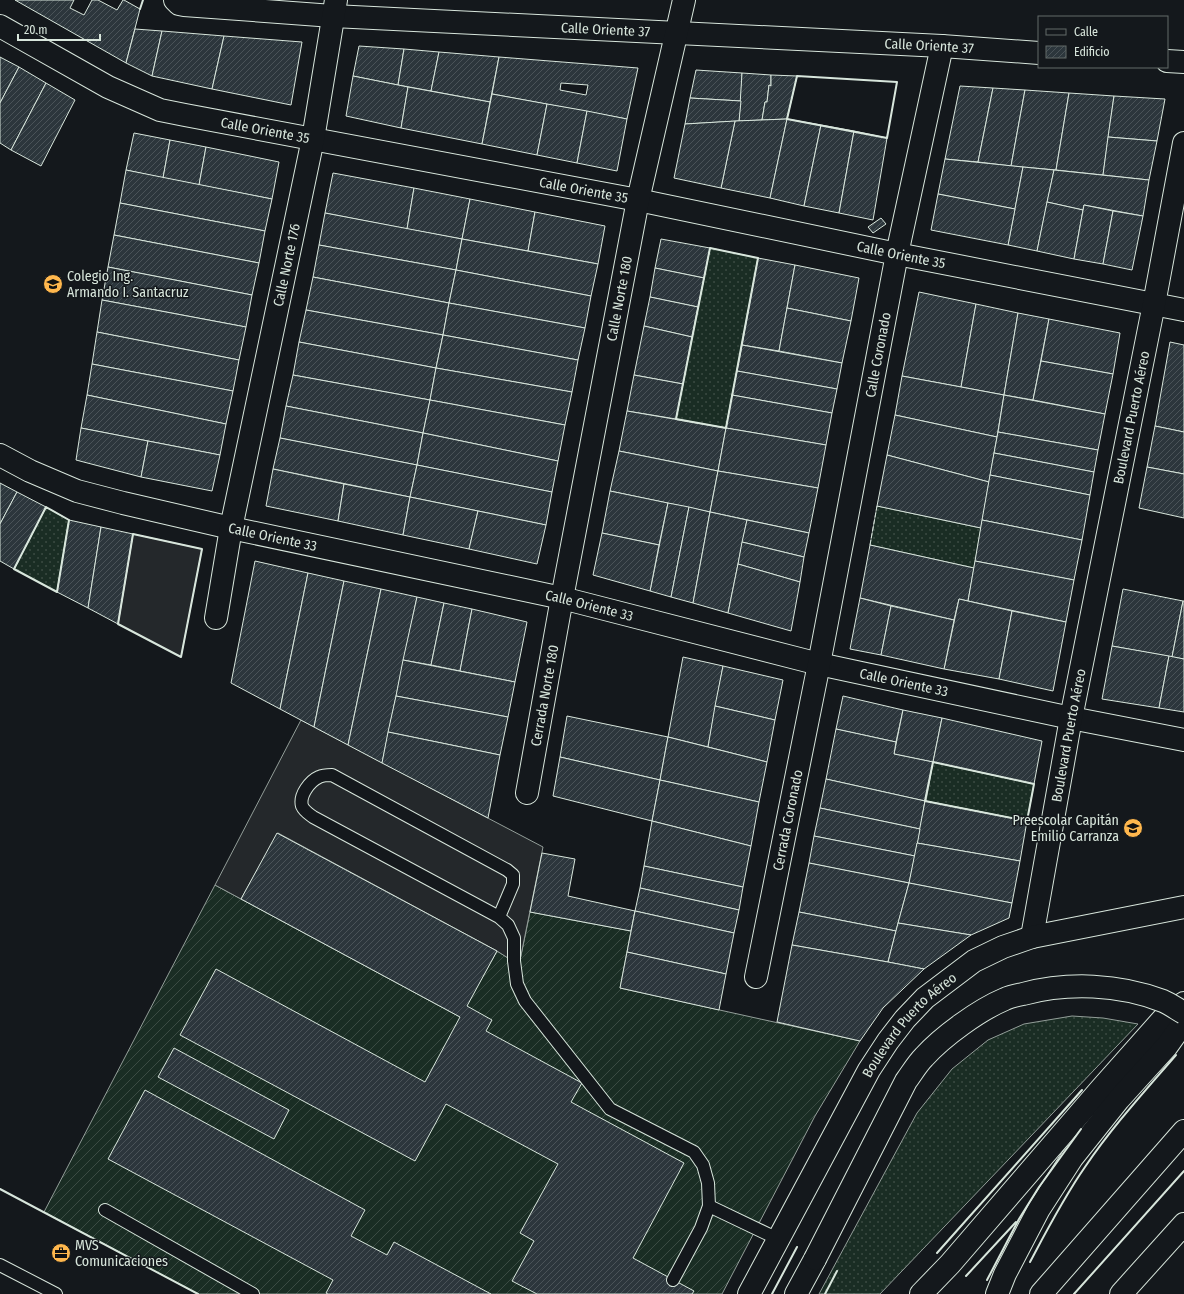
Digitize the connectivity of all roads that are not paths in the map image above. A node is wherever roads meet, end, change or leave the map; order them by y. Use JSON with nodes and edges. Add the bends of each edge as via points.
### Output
{"nodes":[{"id":1,"x":175,"y":0,"type":"edge"},
{"id":2,"x":684,"y":0,"type":"edge"},
{"id":3,"x":335,"y":8,"type":"edge"},
{"id":4,"x":0,"y":26,"type":"edge"},
{"id":5,"x":678,"y":32,"type":"junction"},
{"id":6,"x":942,"y":46,"type":"junction"},
{"id":7,"x":1038,"y":53,"type":"edge"},
{"id":8,"x":1168,"y":61,"type":"edge"},
{"id":9,"x":1184,"y":62,"type":"edge"},
{"id":10,"x":314,"y":139,"type":"junction"},
{"id":11,"x":1184,"y":143,"type":"edge"},
{"id":12,"x":638,"y":200,"type":"junction"},
{"id":13,"x":897,"y":254,"type":"junction"},
{"id":14,"x":1154,"y":304,"type":"junction"},
{"id":15,"x":1184,"y":310,"type":"edge"},
{"id":16,"x":0,"y":455,"type":"edge"},
{"id":17,"x":231,"y":528,"type":"junction"},
{"id":18,"x":562,"y":598,"type":"junction"},
{"id":19,"x":216,"y":618,"type":"dead end"},
{"id":20,"x":819,"y":664,"type":"junction"},
{"id":21,"x":1071,"y":718,"type":"junction"},
{"id":22,"x":1184,"y":740,"type":"edge"},
{"id":23,"x":528,"y":793,"type":"dead end"},
{"id":24,"x":1184,"y":907,"type":"edge"},
{"id":25,"x":499,"y":917,"type":"junction"},
{"id":26,"x":1032,"y":937,"type":"junction"},
{"id":27,"x":756,"y":977,"type":"dead end"},
{"id":28,"x":1184,"y":1003,"type":"edge"},
{"id":29,"x":1184,"y":1013,"type":"edge"},
{"id":30,"x":1184,"y":1022,"type":"edge"},
{"id":31,"x":1184,"y":1131,"type":"edge"},
{"id":32,"x":709,"y":1206,"type":"junction"},
{"id":33,"x":105,"y":1210,"type":"dead end"},
{"id":34,"x":1184,"y":1224,"type":"edge"},
{"id":35,"x":778,"y":1239,"type":"junction"},
{"id":36,"x":0,"y":1265,"type":"edge"},
{"id":37,"x":673,"y":1280,"type":"dead end"},
{"id":38,"x":1001,"y":1284,"type":"edge"},
{"id":39,"x":56,"y":1294,"type":"edge"},
{"id":40,"x":253,"y":1294,"type":"edge"},
{"id":41,"x":749,"y":1294,"type":"edge"},
{"id":42,"x":796,"y":1294,"type":"edge"},
{"id":43,"x":921,"y":1294,"type":"edge"},
{"id":44,"x":1041,"y":1294,"type":"edge"},
{"id":45,"x":1121,"y":1294,"type":"edge"}],
"edges":[{"from":1,"to":3,"type":"main road","name":"Calle Oriente 37","via":[[184,5]]},
{"from":2,"to":5,"type":"main road","name":"Calle Norte 180"},
{"from":3,"to":5,"type":"main road","name":"Calle Oriente 37"},
{"from":3,"to":10,"type":"main road","name":"Calle Norte 176"},
{"from":4,"to":10,"type":"main road","name":"Calle Oriente 35","via":[[108,87],[160,110]]},
{"from":5,"to":6,"type":"main road","name":"Calle Oriente 37"},
{"from":5,"to":12,"type":"main road","name":"Calle Norte 180"},
{"from":6,"to":7,"type":"main road","name":"Calle Oriente 37"},
{"from":6,"to":13,"type":"main road","name":"Calle Coronado"},
{"from":8,"to":9,"type":"main road"},
{"from":10,"to":12,"type":"main road","name":"Calle Oriente 35"},
{"from":10,"to":17,"type":"main road","name":"Calle Norte 176"},
{"from":11,"to":14,"type":"main road","name":"Boulevard Puerto Aéreo"},
{"from":12,"to":13,"type":"main road","name":"Calle Oriente 35"},
{"from":12,"to":18,"type":"main road","name":"Calle Norte 180"},
{"from":13,"to":14,"type":"main road","name":"Calle Oriente 35"},
{"from":13,"to":20,"type":"main road","name":"Calle Coronado"},
{"from":14,"to":15,"type":"main road","name":"Calle Oriente 35"},
{"from":14,"to":21,"type":"main road","name":"Boulevard Puerto Aéreo"},
{"from":16,"to":17,"type":"main road","name":"Calle Oriente 33","via":[[78,492]]},
{"from":17,"to":18,"type":"main road","name":"Calle Oriente 33"},
{"from":17,"to":19,"type":"main road","name":"Calle Norte 176"},
{"from":18,"to":20,"type":"main road","name":"Calle Oriente 33"},
{"from":18,"to":23,"type":"main road","name":"Cerrada Norte 180"},
{"from":20,"to":21,"type":"main road","name":"Calle Oriente 33"},
{"from":20,"to":27,"type":"main road","name":"Cerrada Coronado"},
{"from":21,"to":22,"type":"main road","name":"Calle Oriente 33"},
{"from":21,"to":26,"type":"main road","name":"Boulevard Puerto Aéreo"},
{"from":24,"to":26,"type":"main road"},
{"from":25,"to":25,"type":"lane","via":[[513,884],[513,875],[507,870],[332,775],[317,778],[303,795],[303,807],[313,817]]},
{"from":25,"to":32,"type":"lane","via":[[508,925],[514,938],[517,984],[525,1001],[610,1109],[694,1152],[703,1165],[708,1183]]},
{"from":26,"to":35,"type":"main road","name":"Boulevard Puerto Aéreo","via":[[974,961],[926,998],[905,1019],[869,1070]]},
{"from":28,"to":43,"type":"main road","via":[[1163,1019]]},
{"from":29,"to":42,"type":"main road","bridge":true,"via":[[1143,994],[1121,989],[1067,986],[1036,990],[1006,998],[958,1028],[924,1056],[906,1081]]},
{"from":30,"to":38,"type":"main road","via":[[1167,1046],[1072,1158],[1039,1209]]},
{"from":31,"to":44,"type":"main road"},
{"from":32,"to":35,"type":"lane"},
{"from":32,"to":37,"type":"lane","via":[[701,1228]]},
{"from":33,"to":40,"type":"lane"},
{"from":34,"to":45,"type":"main road"},
{"from":35,"to":41,"type":"main road","name":"Boulevard Puerto Aéreo"},
{"from":36,"to":39,"type":"lane"}]}
